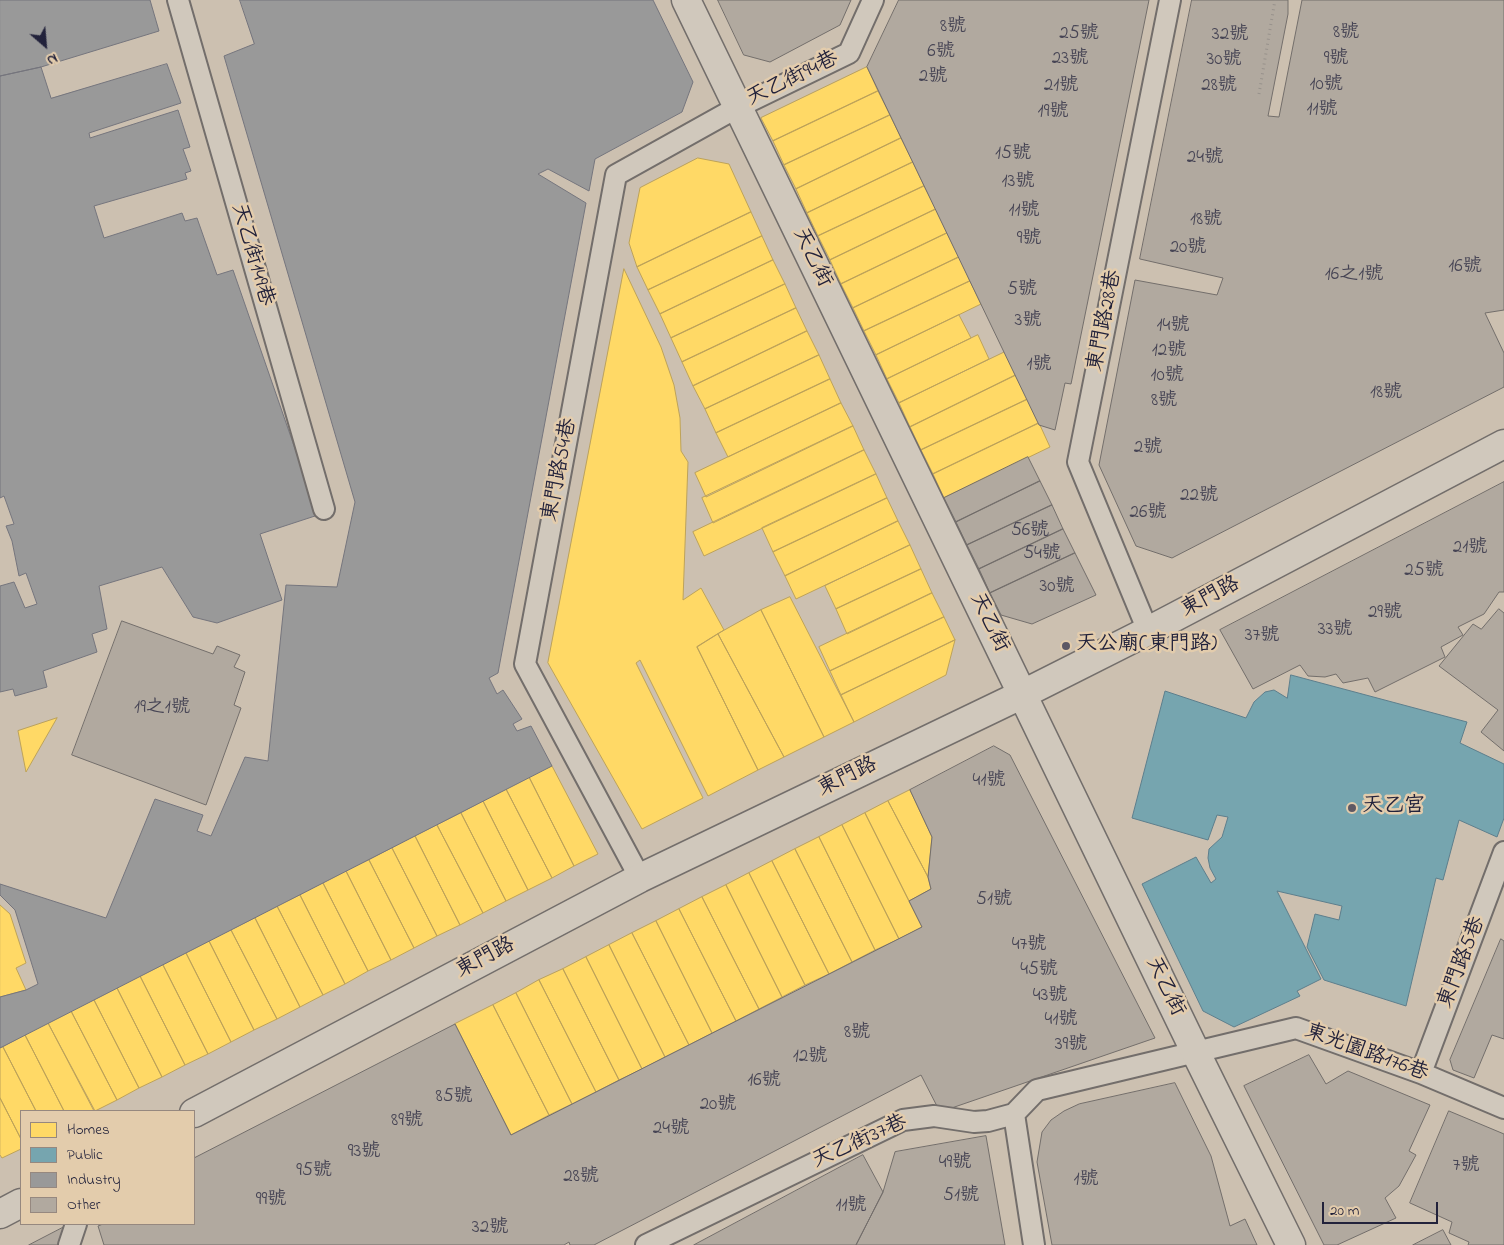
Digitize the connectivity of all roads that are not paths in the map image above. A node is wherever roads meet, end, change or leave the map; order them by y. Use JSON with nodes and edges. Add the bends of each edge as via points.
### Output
{"nodes":[{"id":1,"x":178,"y":0,"type":"edge"},
{"id":2,"x":686,"y":0,"type":"edge"},
{"id":3,"x":873,"y":0,"type":"edge"},
{"id":4,"x":1170,"y":0,"type":"edge"},
{"id":5,"x":738,"y":107,"type":"junction"},
{"id":6,"x":1504,"y":444,"type":"edge"},
{"id":7,"x":324,"y":509,"type":"dead end"},
{"id":8,"x":1148,"y":631,"type":"junction"},
{"id":9,"x":1023,"y":694,"type":"junction"},
{"id":10,"x":1504,"y":852,"type":"edge"},
{"id":11,"x":640,"y":878,"type":"junction"},
{"id":12,"x":1196,"y":1053,"type":"junction"},
{"id":13,"x":1422,"y":1072,"type":"junction"},
{"id":14,"x":1504,"y":1108,"type":"edge"},
{"id":15,"x":195,"y":1112,"type":"edge"},
{"id":16,"x":1014,"y":1114,"type":"junction"},
{"id":17,"x":20,"y":1204,"type":"edge"},
{"id":18,"x":0,"y":1214,"type":"edge"},
{"id":19,"x":76,"y":1225,"type":"edge"},
{"id":20,"x":68,"y":1245,"type":"edge"},
{"id":21,"x":646,"y":1245,"type":"edge"},
{"id":22,"x":1034,"y":1245,"type":"edge"},
{"id":23,"x":1291,"y":1245,"type":"edge"}],
"edges":[{"from":1,"to":7,"type":"lane","name":"天乙街149巷"},
{"from":2,"to":5,"type":"street","name":"天乙街"},
{"from":3,"to":5,"type":"lane","name":"天乙街94巷","via":[[849,53]]},
{"from":4,"to":8,"type":"lane","name":"東門路28巷","via":[[1078,462]]},
{"from":5,"to":9,"type":"street","name":"天乙街"},
{"from":5,"to":11,"type":"lane","name":"東門路54巷","via":[[616,175],[525,664]]},
{"from":6,"to":8,"type":"street","name":"東門路"},
{"from":8,"to":9,"type":"street","name":"東門路"},
{"from":9,"to":11,"type":"street","name":"東門路"},
{"from":9,"to":12,"type":"street","name":"天乙街"},
{"from":10,"to":13,"type":"lane","name":"東門路5巷"},
{"from":11,"to":15,"type":"street","name":"東門路"},
{"from":12,"to":13,"type":"lane","name":"東光園路176巷","via":[[1296,1028]]},
{"from":12,"to":16,"type":"lane","via":[[1037,1090]]},
{"from":12,"to":23,"type":"street","name":"天乙街"},
{"from":13,"to":14,"type":"lane","name":"東光園路176巷"},
{"from":16,"to":21,"type":"lane","name":"天乙街37巷","via":[[974,1122],[934,1116],[903,1120]]},
{"from":16,"to":22,"type":"lane"},
{"from":17,"to":18,"type":"street"},
{"from":19,"to":20,"type":"lane"}]}
